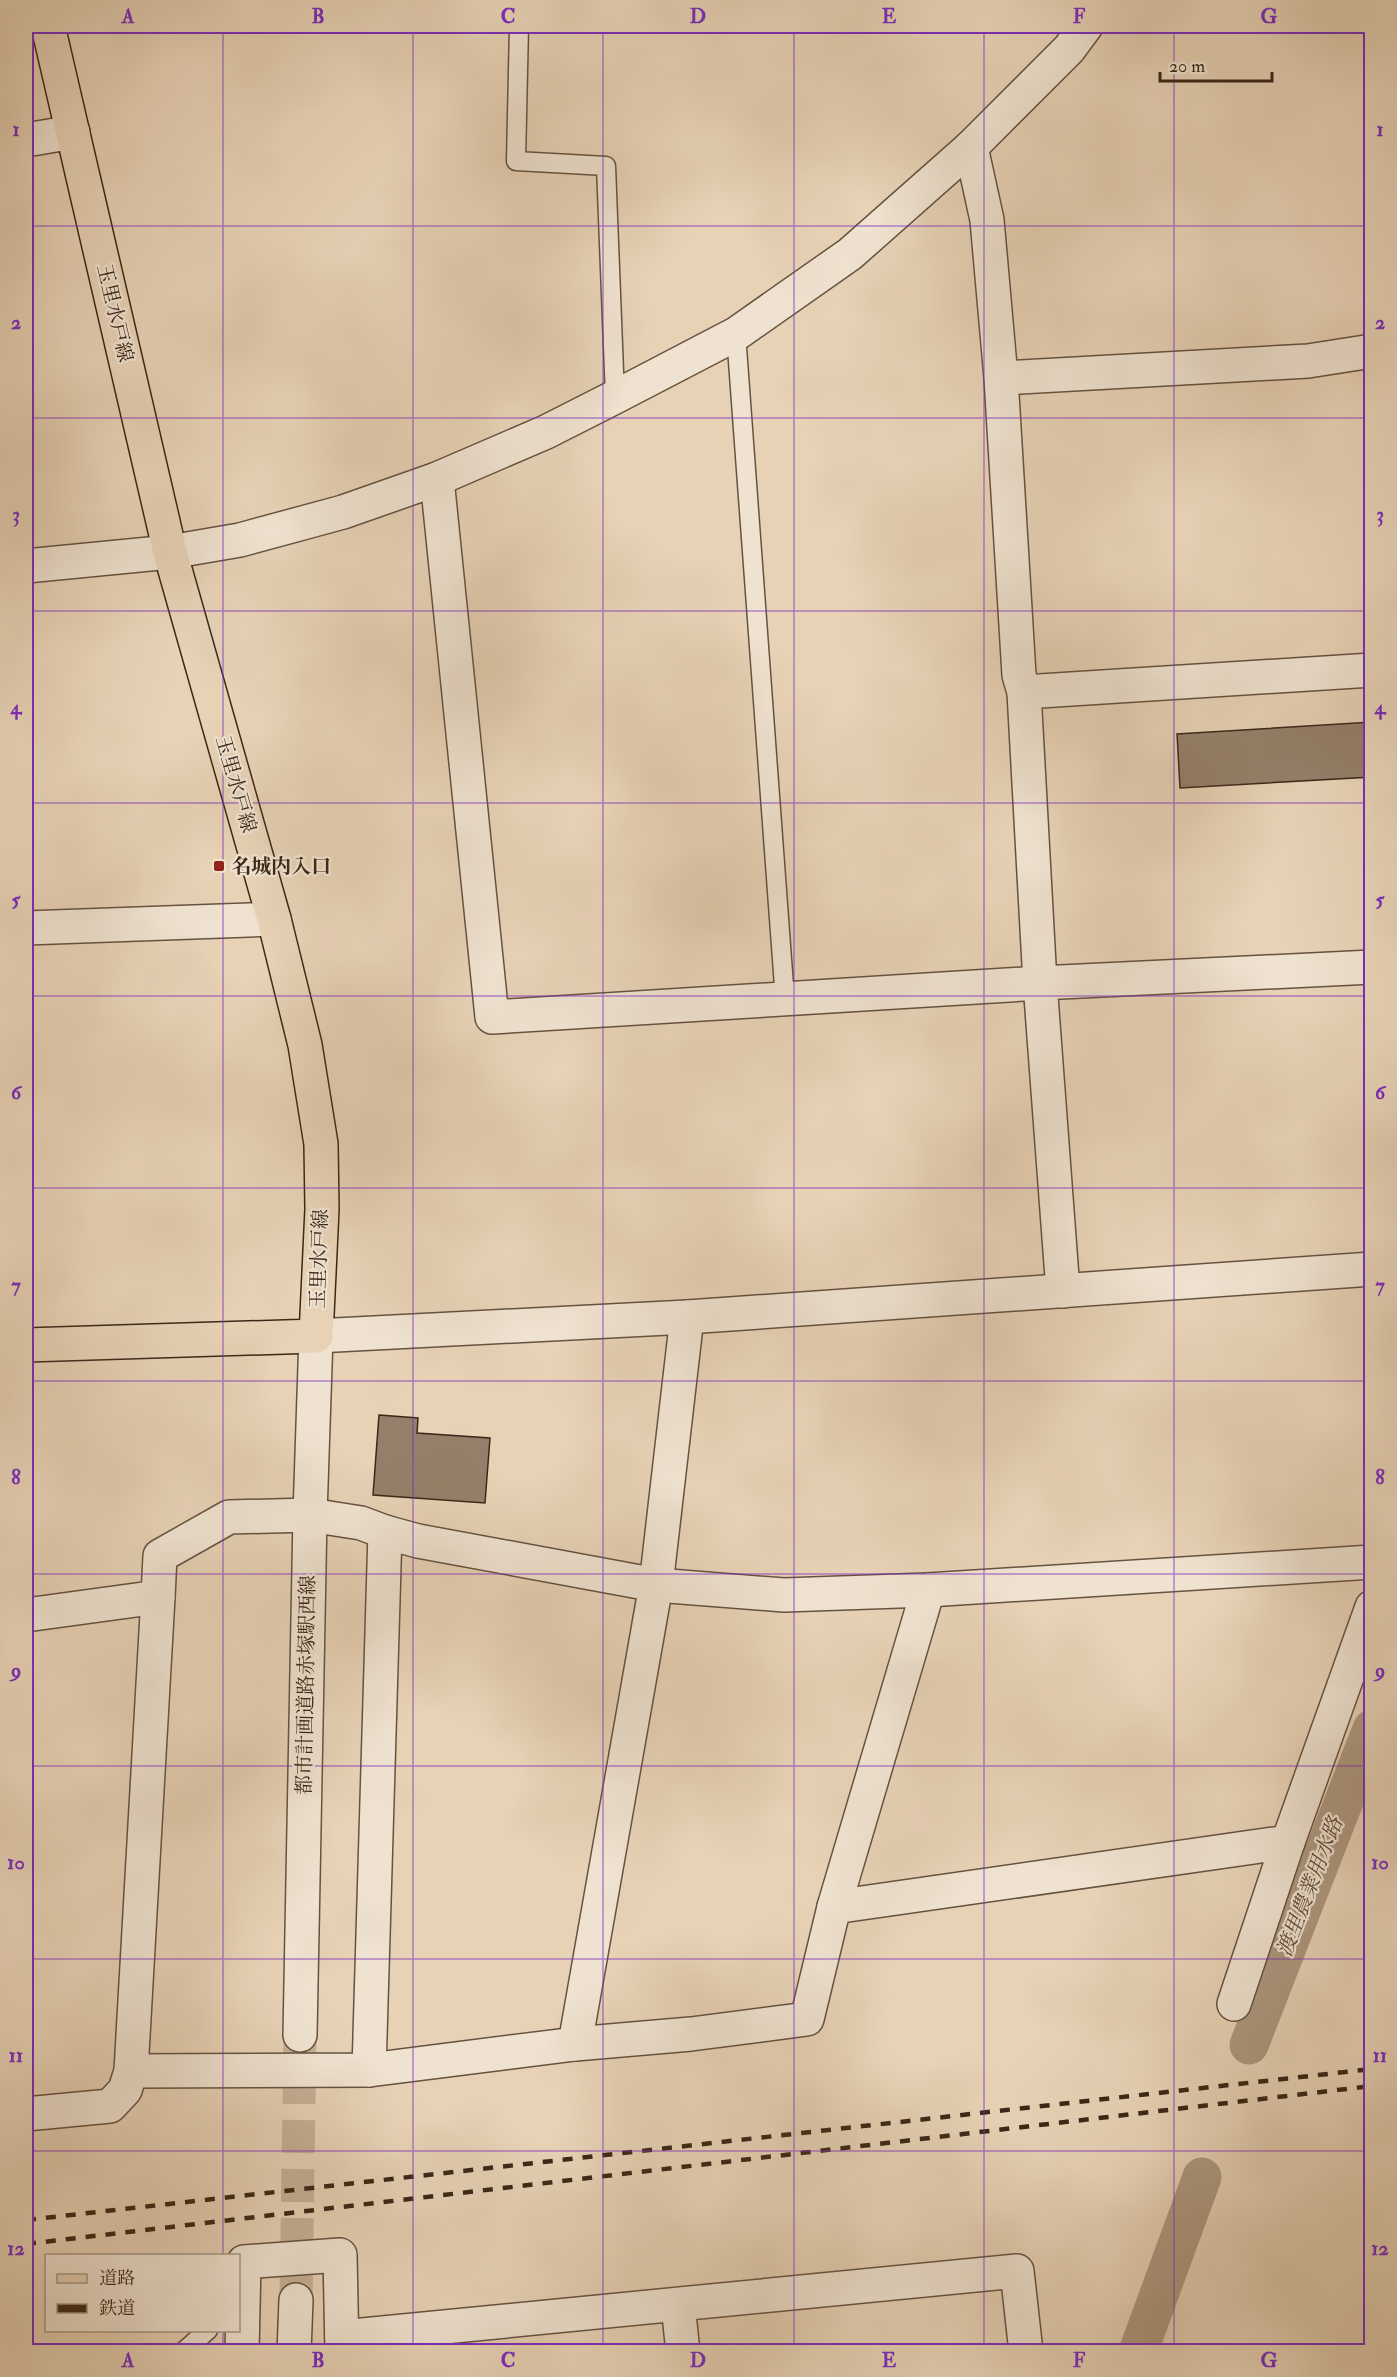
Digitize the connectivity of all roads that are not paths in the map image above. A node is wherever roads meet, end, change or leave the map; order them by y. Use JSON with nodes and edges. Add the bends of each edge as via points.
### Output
{"nodes":[{"id":1,"x":48,"y":26,"type":"edge"},
{"id":2,"x":519,"y":26,"type":"edge"},
{"id":3,"x":1086,"y":26,"type":"edge"},
{"id":4,"x":73,"y":132,"type":"junction"},
{"id":5,"x":26,"y":140,"type":"edge"},
{"id":6,"x":971,"y":147,"type":"junction"},
{"id":7,"x":736,"y":334,"type":"junction"},
{"id":8,"x":1371,"y":351,"type":"edge"},
{"id":9,"x":1001,"y":378,"type":"junction"},
{"id":10,"x":615,"y":397,"type":"junction"},
{"id":11,"x":437,"y":479,"type":"junction"},
{"id":12,"x":170,"y":552,"type":"junction"},
{"id":13,"x":26,"y":566,"type":"edge"},
{"id":14,"x":1371,"y":670,"type":"edge"},
{"id":15,"x":1024,"y":692,"type":"junction"},
{"id":16,"x":274,"y":919,"type":"junction"},
{"id":17,"x":26,"y":928,"type":"edge"},
{"id":18,"x":1371,"y":967,"type":"edge"},
{"id":19,"x":1040,"y":983,"type":"junction"},
{"id":20,"x":785,"y":1000,"type":"junction"},
{"id":21,"x":1371,"y":1269,"type":"edge"},
{"id":22,"x":1063,"y":1291,"type":"junction"},
{"id":23,"x":687,"y":1317,"type":"junction"},
{"id":24,"x":316,"y":1335,"type":"junction"},
{"id":25,"x":26,"y":1345,"type":"edge"},
{"id":26,"x":310,"y":1515,"type":"junction"},
{"id":27,"x":385,"y":1532,"type":"junction"},
{"id":28,"x":1371,"y":1562,"type":"edge"},
{"id":29,"x":656,"y":1585,"type":"junction"},
{"id":30,"x":928,"y":1590,"type":"junction"},
{"id":31,"x":158,"y":1597,"type":"junction"},
{"id":32,"x":1371,"y":1606,"type":"edge"},
{"id":33,"x":26,"y":1615,"type":"edge"},
{"id":34,"x":1287,"y":1842,"type":"junction"},
{"id":35,"x":834,"y":1907,"type":"junction"},
{"id":36,"x":1234,"y":2004,"type":"dead end"},
{"id":37,"x":300,"y":2035,"type":"tunnel mouth"},
{"id":38,"x":575,"y":2044,"type":"junction"},
{"id":39,"x":369,"y":2070,"type":"junction"},
{"id":40,"x":131,"y":2071,"type":"junction"},
{"id":41,"x":26,"y":2114,"type":"edge"},
{"id":42,"x":296,"y":2300,"type":"tunnel mouth"},
{"id":43,"x":241,"y":2302,"type":"edge"},
{"id":44,"x":678,"y":2305,"type":"junction"},
{"id":45,"x":207,"y":2332,"type":"edge"},
{"id":46,"x":342,"y":2344,"type":"edge"},
{"id":47,"x":183,"y":2352,"type":"edge"},
{"id":48,"x":242,"y":2352,"type":"edge"},
{"id":49,"x":294,"y":2352,"type":"edge"},
{"id":50,"x":683,"y":2352,"type":"edge"},
{"id":51,"x":1026,"y":2352,"type":"edge"}],
"edges":[{"from":1,"to":4,"type":"main road","name":"玉里水戸線"},
{"from":2,"to":10,"type":"lane","via":[[516,161],[606,166]]},
{"from":3,"to":6,"type":"street","via":[[1069,50]]},
{"from":4,"to":5,"type":"street"},
{"from":4,"to":12,"type":"main road","name":"玉里水戸線"},
{"from":6,"to":7,"type":"street","via":[[850,254]]},
{"from":6,"to":9,"type":"street","via":[[987,220]]},
{"from":7,"to":10,"type":"street"},
{"from":7,"to":20,"type":"lane"},
{"from":8,"to":9,"type":"street","via":[[1308,361]]},
{"from":9,"to":15,"type":"street","via":[[1018,675]]},
{"from":10,"to":11,"type":"street"},
{"from":11,"to":12,"type":"street","via":[[343,512],[240,540]]},
{"from":11,"to":20,"type":"street","via":[[492,1017]]},
{"from":12,"to":13,"type":"street"},
{"from":12,"to":16,"type":"main road","name":"玉里水戸線"},
{"from":14,"to":15,"type":"street"},
{"from":15,"to":19,"type":"street"},
{"from":16,"to":17,"type":"street"},
{"from":16,"to":24,"type":"main road","name":"玉里水戸線","via":[[305,1046],[321,1144]]},
{"from":18,"to":19,"type":"street"},
{"from":19,"to":20,"type":"street"},
{"from":19,"to":22,"type":"street"},
{"from":21,"to":22,"type":"street"},
{"from":22,"to":23,"type":"street"},
{"from":23,"to":24,"type":"street"},
{"from":23,"to":29,"type":"street"},
{"from":24,"to":25,"type":"main road","name":"玉里水戸線"},
{"from":24,"to":26,"type":"street","name":"都市計画道路赤塚駅西線"},
{"from":26,"to":27,"type":"street","via":[[361,1523]]},
{"from":26,"to":31,"type":"street","via":[[229,1517],[160,1556]]},
{"from":26,"to":37,"type":"street","name":"都市計画道路赤塚駅西線"},
{"from":27,"to":29,"type":"street"},
{"from":27,"to":39,"type":"street"},
{"from":28,"to":30,"type":"street"},
{"from":29,"to":30,"type":"street","via":[[784,1595]]},
{"from":29,"to":38,"type":"street"},
{"from":30,"to":35,"type":"street"},
{"from":31,"to":33,"type":"street"},
{"from":31,"to":40,"type":"street"},
{"from":32,"to":34,"type":"street"},
{"from":34,"to":35,"type":"street"},
{"from":34,"to":36,"type":"street"},
{"from":35,"to":38,"type":"street","via":[[807,2019]]},
{"from":38,"to":39,"type":"street"},
{"from":39,"to":40,"type":"street"},
{"from":40,"to":41,"type":"street","via":[[125,2090],[110,2106]]},
{"from":42,"to":49,"type":"street"},
{"from":43,"to":46,"type":"street","via":[[244,2262],[340,2255]]},
{"from":43,"to":48,"type":"street"},
{"from":44,"to":46,"type":"street"},
{"from":44,"to":50,"type":"street"},
{"from":44,"to":51,"type":"street","via":[[1017,2271]]},
{"from":45,"to":47,"type":"lane"}]}
